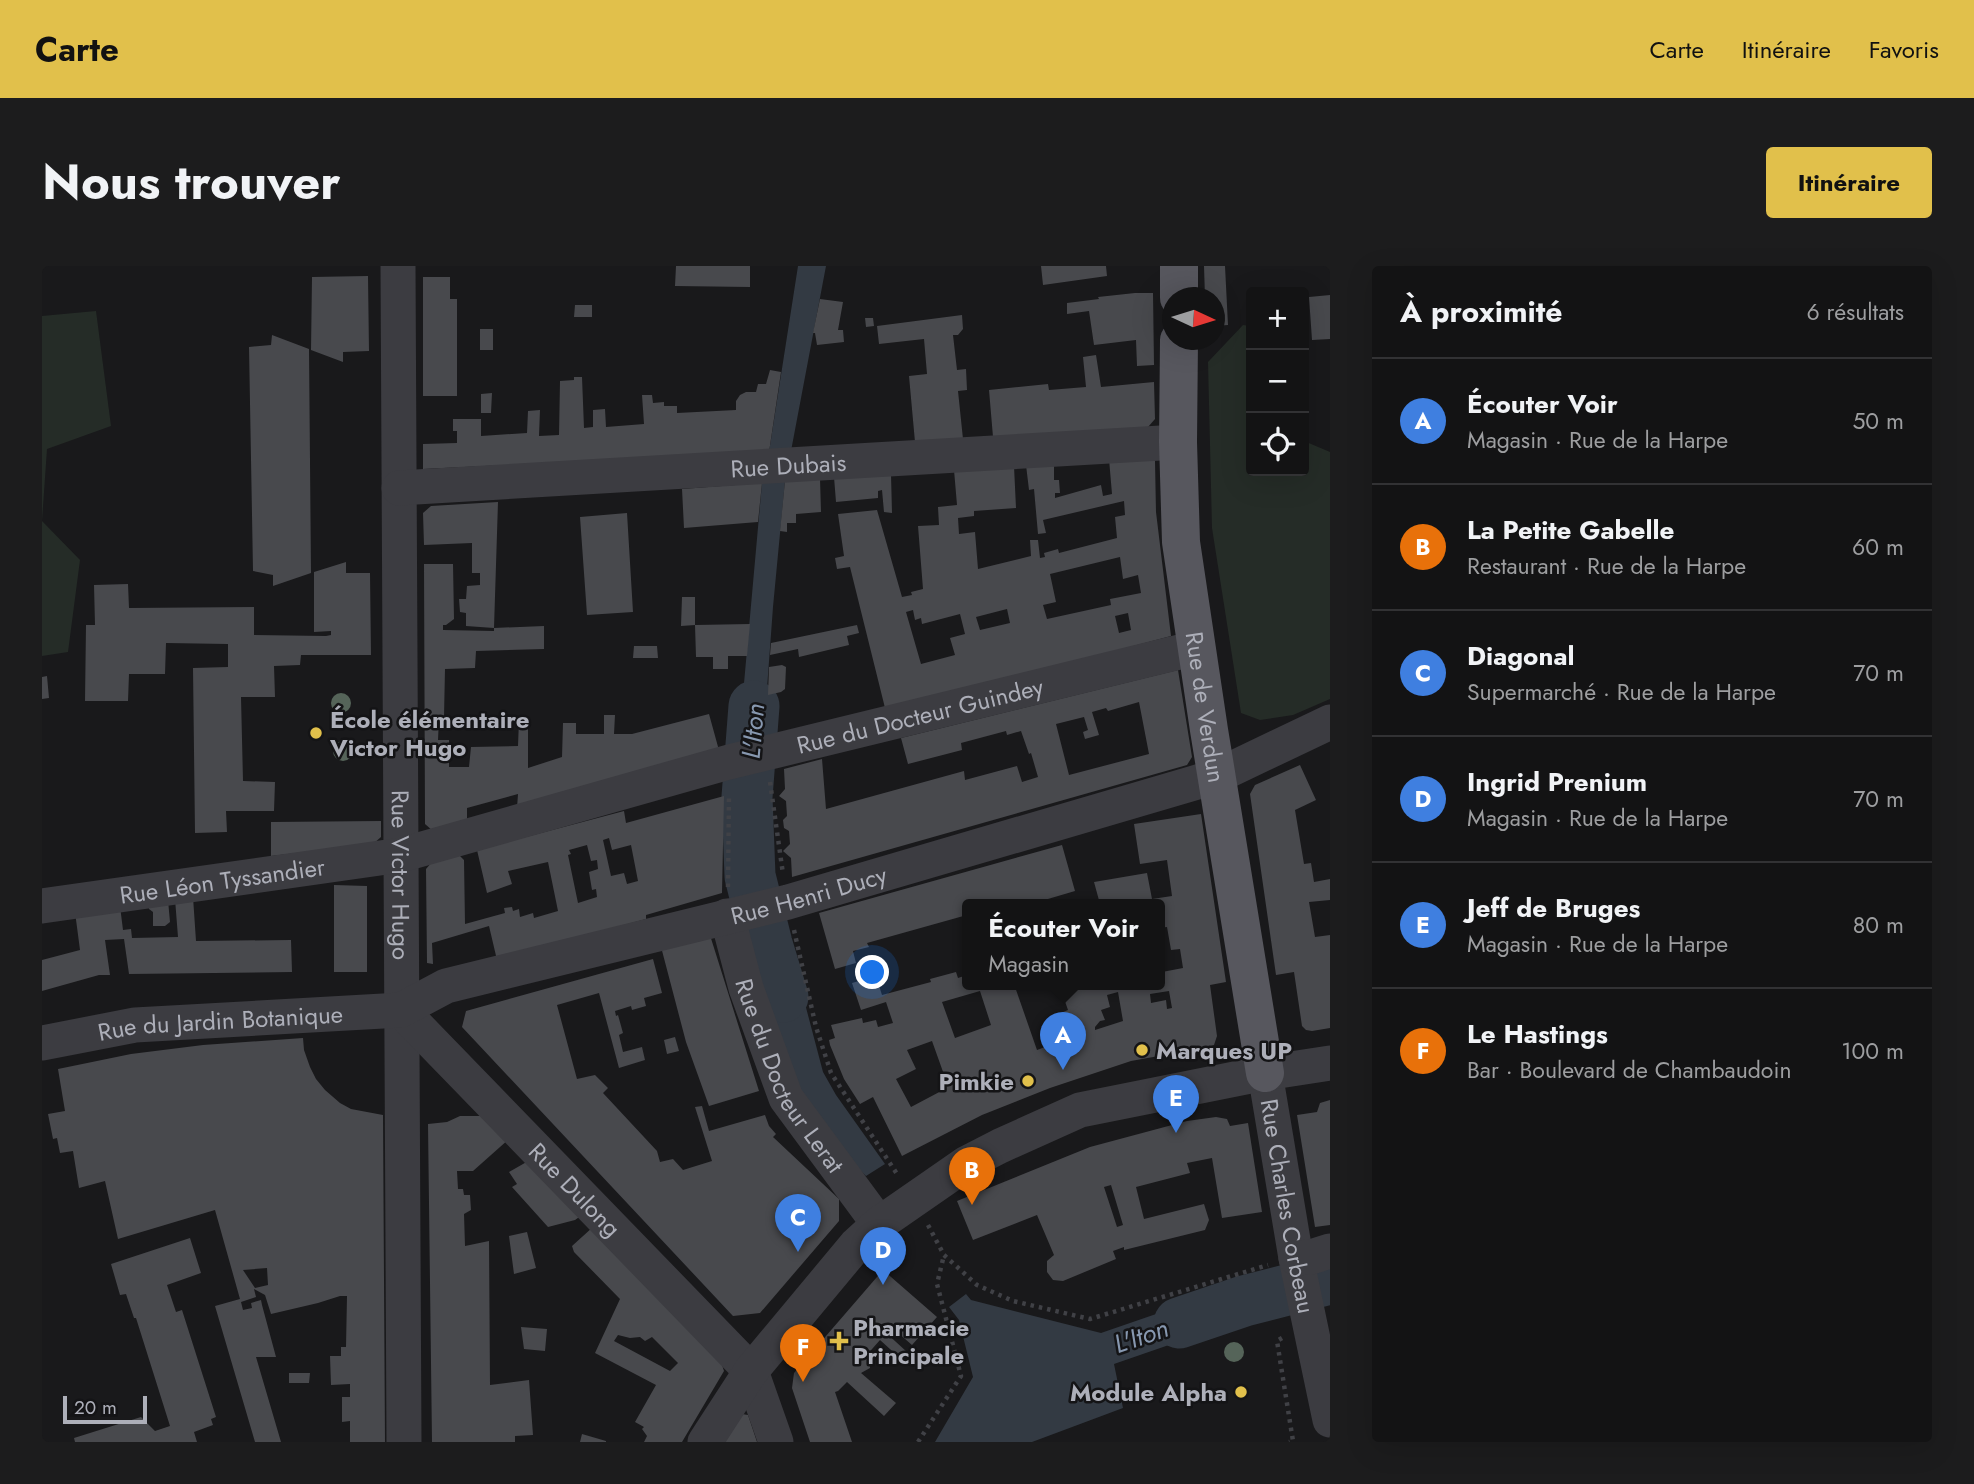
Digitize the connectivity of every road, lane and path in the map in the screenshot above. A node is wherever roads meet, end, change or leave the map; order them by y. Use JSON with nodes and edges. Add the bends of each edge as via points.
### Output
{"nodes":[{"id":1,"x":398,"y":266,"type":"edge"},
{"id":2,"x":1179,"y":266,"type":"edge"},
{"id":3,"x":1179,"y":287,"type":"edge"},
{"id":4,"x":1179,"y":350,"type":"edge"},
{"id":5,"x":1178,"y":442,"type":"junction"},
{"id":6,"x":399,"y":488,"type":"junction"},
{"id":7,"x":1196,"y":648,"type":"junction"},
{"id":8,"x":1330,"y":722,"type":"edge"},
{"id":9,"x":767,"y":752,"type":"junction"},
{"id":10,"x":729,"y":762,"type":"junction"},
{"id":11,"x":1217,"y":776,"type":"junction"},
{"id":12,"x":401,"y":855,"type":"junction"},
{"id":13,"x":788,"y":902,"type":"junction"},
{"id":14,"x":42,"y":906,"type":"edge"},
{"id":15,"x":727,"y":916,"type":"junction"},
{"id":16,"x":401,"y":1010,"type":"junction"},
{"id":17,"x":42,"y":1043,"type":"edge"},
{"id":18,"x":1330,"y":1063,"type":"edge"},
{"id":19,"x":1265,"y":1073,"type":"junction"},
{"id":20,"x":900,"y":1178,"type":"dead end"},
{"id":21,"x":927,"y":1223,"type":"dead end"},
{"id":22,"x":879,"y":1224,"type":"junction"},
{"id":23,"x":1330,"y":1251,"type":"edge"},
{"id":24,"x":944,"y":1255,"type":"junction"},
{"id":25,"x":1296,"y":1258,"type":"junction"},
{"id":26,"x":751,"y":1371,"type":"junction"},
{"id":27,"x":1329,"y":1411,"type":"edge"},
{"id":28,"x":404,"y":1442,"type":"edge"},
{"id":29,"x":705,"y":1442,"type":"edge"},
{"id":30,"x":776,"y":1442,"type":"edge"},
{"id":31,"x":918,"y":1442,"type":"edge"}],
"edges":[{"from":1,"to":6,"type":"street","name":"Rue Victor Hugo"},
{"from":2,"to":3,"type":"main road"},
{"from":4,"to":5,"type":"main road","name":"Rue de Verdun"},
{"from":5,"to":6,"type":"street","name":"Rue Dubais"},
{"from":5,"to":7,"type":"main road","name":"Rue de Verdun","via":[[1181,542]]},
{"from":6,"to":12,"type":"street","name":"Rue Victor Hugo"},
{"from":7,"to":9,"type":"street","name":"Rue du Docteur Guindey"},
{"from":7,"to":11,"type":"main road","name":"Rue de Verdun"},
{"from":8,"to":11,"type":"street","name":"Rue Henri Ducy"},
{"from":9,"to":10,"type":"street","name":"Rue du Docteur Guindey"},
{"from":9,"to":13,"type":"path"},
{"from":10,"to":12,"type":"street","name":"Rue du Docteur Guindey"},
{"from":10,"to":15,"type":"path"},
{"from":11,"to":13,"type":"street","name":"Rue Henri Ducy"},
{"from":11,"to":19,"type":"main road","name":"Rue de Verdun"},
{"from":12,"to":14,"type":"street","name":"Rue Léon Tyssandier"},
{"from":12,"to":16,"type":"street","name":"Rue Victor Hugo"},
{"from":13,"to":15,"type":"street","name":"Rue Henri Ducy"},
{"from":13,"to":20,"type":"path","via":[[831,1073]]},
{"from":15,"to":16,"type":"street","name":"Rue Henri Ducy","via":[[446,986]]},
{"from":15,"to":22,"type":"street","name":"Rue du Docteur Lerat","via":[[746,988],[786,1098]]},
{"from":16,"to":17,"type":"street","name":"Rue du Jardin Botanique","via":[[135,1026]]},
{"from":16,"to":26,"type":"street","name":"Rue Dulong"},
{"from":16,"to":28,"type":"street","name":"Rue Victor Hugo"},
{"from":18,"to":19,"type":"street"},
{"from":19,"to":22,"type":"street","via":[[1080,1110],[967,1163]]},
{"from":19,"to":25,"type":"street","name":"Rue Charles Corbeau"},
{"from":21,"to":24,"type":"path"},
{"from":22,"to":26,"type":"street","via":[[856,1245]]},
{"from":23,"to":25,"type":"street"},
{"from":24,"to":25,"type":"path","via":[[977,1285],[1013,1301],[1090,1319]]},
{"from":24,"to":31,"type":"path","via":[[937,1284],[961,1376]]},
{"from":25,"to":27,"type":"street","name":"Rue Charles Corbeau"},
{"from":26,"to":29,"type":"street"},
{"from":26,"to":30,"type":"street"}]}
